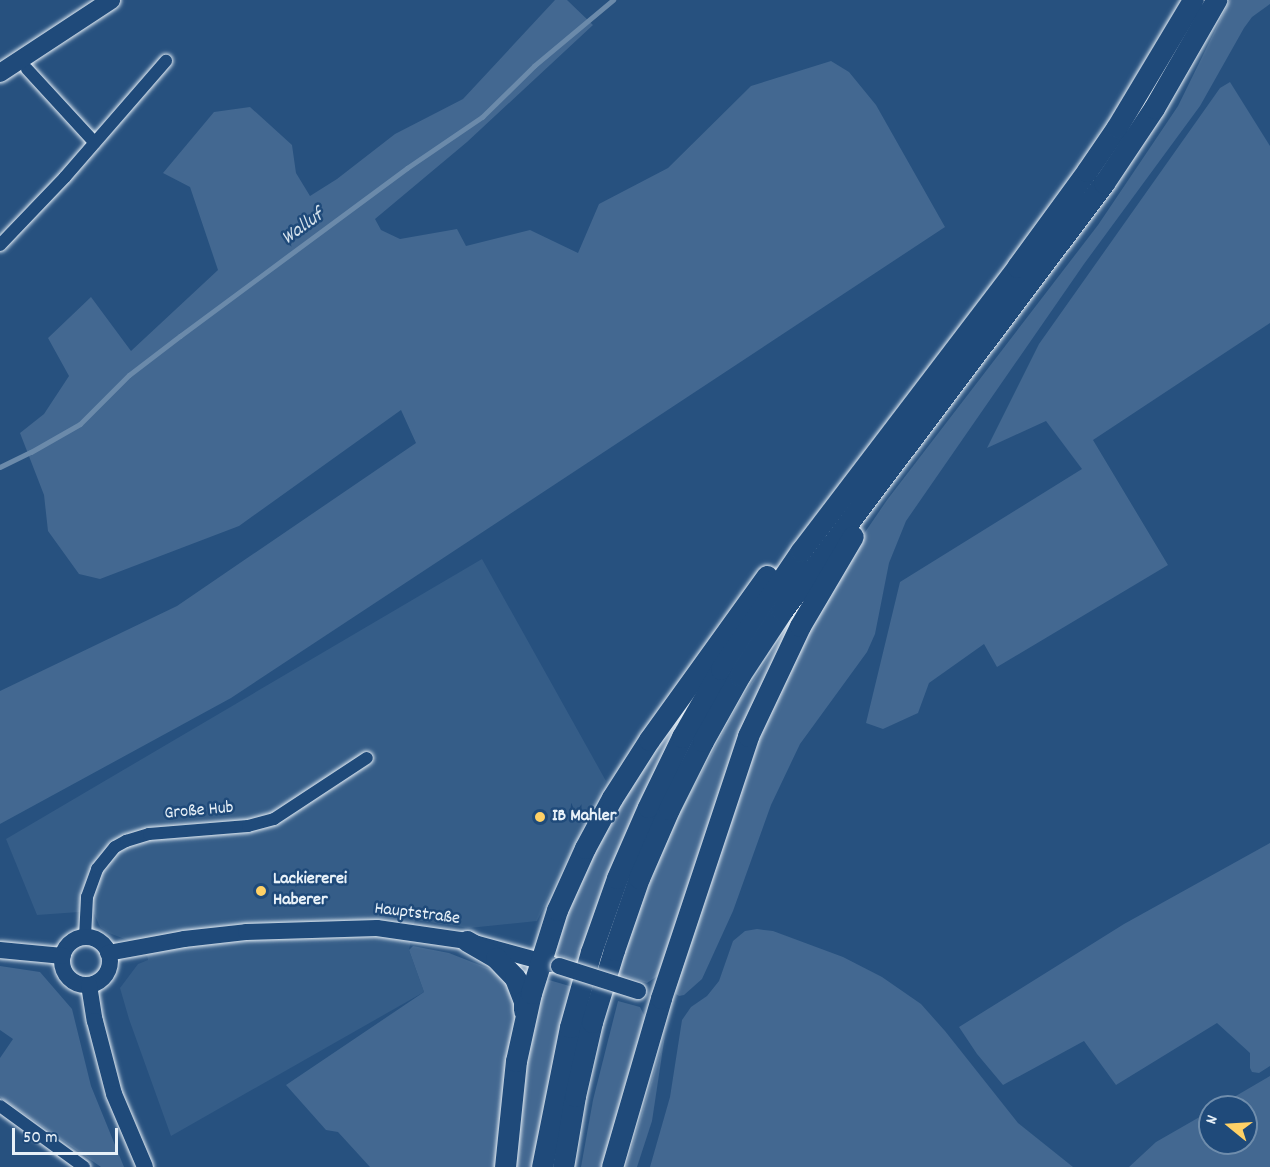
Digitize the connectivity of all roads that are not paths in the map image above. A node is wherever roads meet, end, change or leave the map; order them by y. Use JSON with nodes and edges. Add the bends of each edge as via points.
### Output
{"nodes":[{"id":1,"x":111,"y":0,"type":"edge"},
{"id":2,"x":1193,"y":0,"type":"edge"},
{"id":3,"x":1216,"y":0,"type":"edge"},
{"id":4,"x":166,"y":61,"type":"dead end"},
{"id":5,"x":27,"y":69,"type":"dead end"},
{"id":6,"x":0,"y":73,"type":"edge"},
{"id":7,"x":95,"y":143,"type":"junction"},
{"id":8,"x":0,"y":245,"type":"edge"},
{"id":9,"x":918,"y":430,"type":"junction"},
{"id":10,"x":849,"y":486,"type":"junction"},
{"id":11,"x":368,"y":758,"type":"dead end"},
{"id":12,"x":85,"y":937,"type":"junction"},
{"id":13,"x":467,"y":941,"type":"junction"},
{"id":14,"x":0,"y":950,"type":"edge"},
{"id":15,"x":108,"y":953,"type":"junction"},
{"id":16,"x":63,"y":956,"type":"junction"},
{"id":17,"x":549,"y":964,"type":"junction"},
{"id":18,"x":89,"y":985,"type":"junction"},
{"id":19,"x":662,"y":998,"type":"junction"},
{"id":20,"x":524,"y":1021,"type":"junction"},
{"id":21,"x":0,"y":1106,"type":"edge"},
{"id":22,"x":84,"y":1167,"type":"edge"},
{"id":23,"x":145,"y":1167,"type":"edge"},
{"id":24,"x":505,"y":1167,"type":"edge"},
{"id":25,"x":542,"y":1167,"type":"edge"},
{"id":26,"x":563,"y":1167,"type":"edge"},
{"id":27,"x":612,"y":1167,"type":"edge"}],
"edges":[{"from":1,"to":6,"type":"main road"},
{"from":2,"to":10,"type":"highway","via":[[1087,171]]},
{"from":3,"to":9,"type":"highway","via":[[1154,108],[1104,183]]},
{"from":4,"to":7,"type":"street"},
{"from":5,"to":7,"type":"street"},
{"from":7,"to":8,"type":"street"},
{"from":9,"to":19,"type":"highway","via":[[844,551],[772,681],[729,786]]},
{"from":9,"to":26,"type":"highway","via":[[782,611],[740,675],[669,809],[610,960],[580,1075]]},
{"from":10,"to":17,"type":"highway","via":[[778,562],[738,613],[612,798],[557,910]]},
{"from":10,"to":25,"type":"highway","via":[[721,669],[648,807],[588,962],[562,1059]]},
{"from":11,"to":12,"type":"street","name":"Große Hub","via":[[274,819],[248,826],[149,834],[115,847],[97,869],[87,897]]},
{"from":12,"to":15,"type":"main road","via":[[99,941]]},
{"from":12,"to":16,"type":"main road","via":[[71,943]]},
{"from":13,"to":15,"type":"main road","name":"Hauptstraße","via":[[376,928],[303,930],[184,939]]},
{"from":13,"to":17,"type":"main road","name":"Hauptstraße"},
{"from":13,"to":20,"type":"highway","via":[[496,958],[515,978],[524,1001]]},
{"from":14,"to":16,"type":"main road"},
{"from":15,"to":18,"type":"main road","via":[[106,973]]},
{"from":16,"to":18,"type":"main road","via":[[67,975]]},
{"from":17,"to":19,"type":"main road","name":"Hauptstraße","bridge":true},
{"from":17,"to":20,"type":"highway"},
{"from":18,"to":23,"type":"main road","via":[[114,1094]]},
{"from":19,"to":27,"type":"highway"},
{"from":20,"to":24,"type":"highway"},
{"from":21,"to":22,"type":"street"}]}
